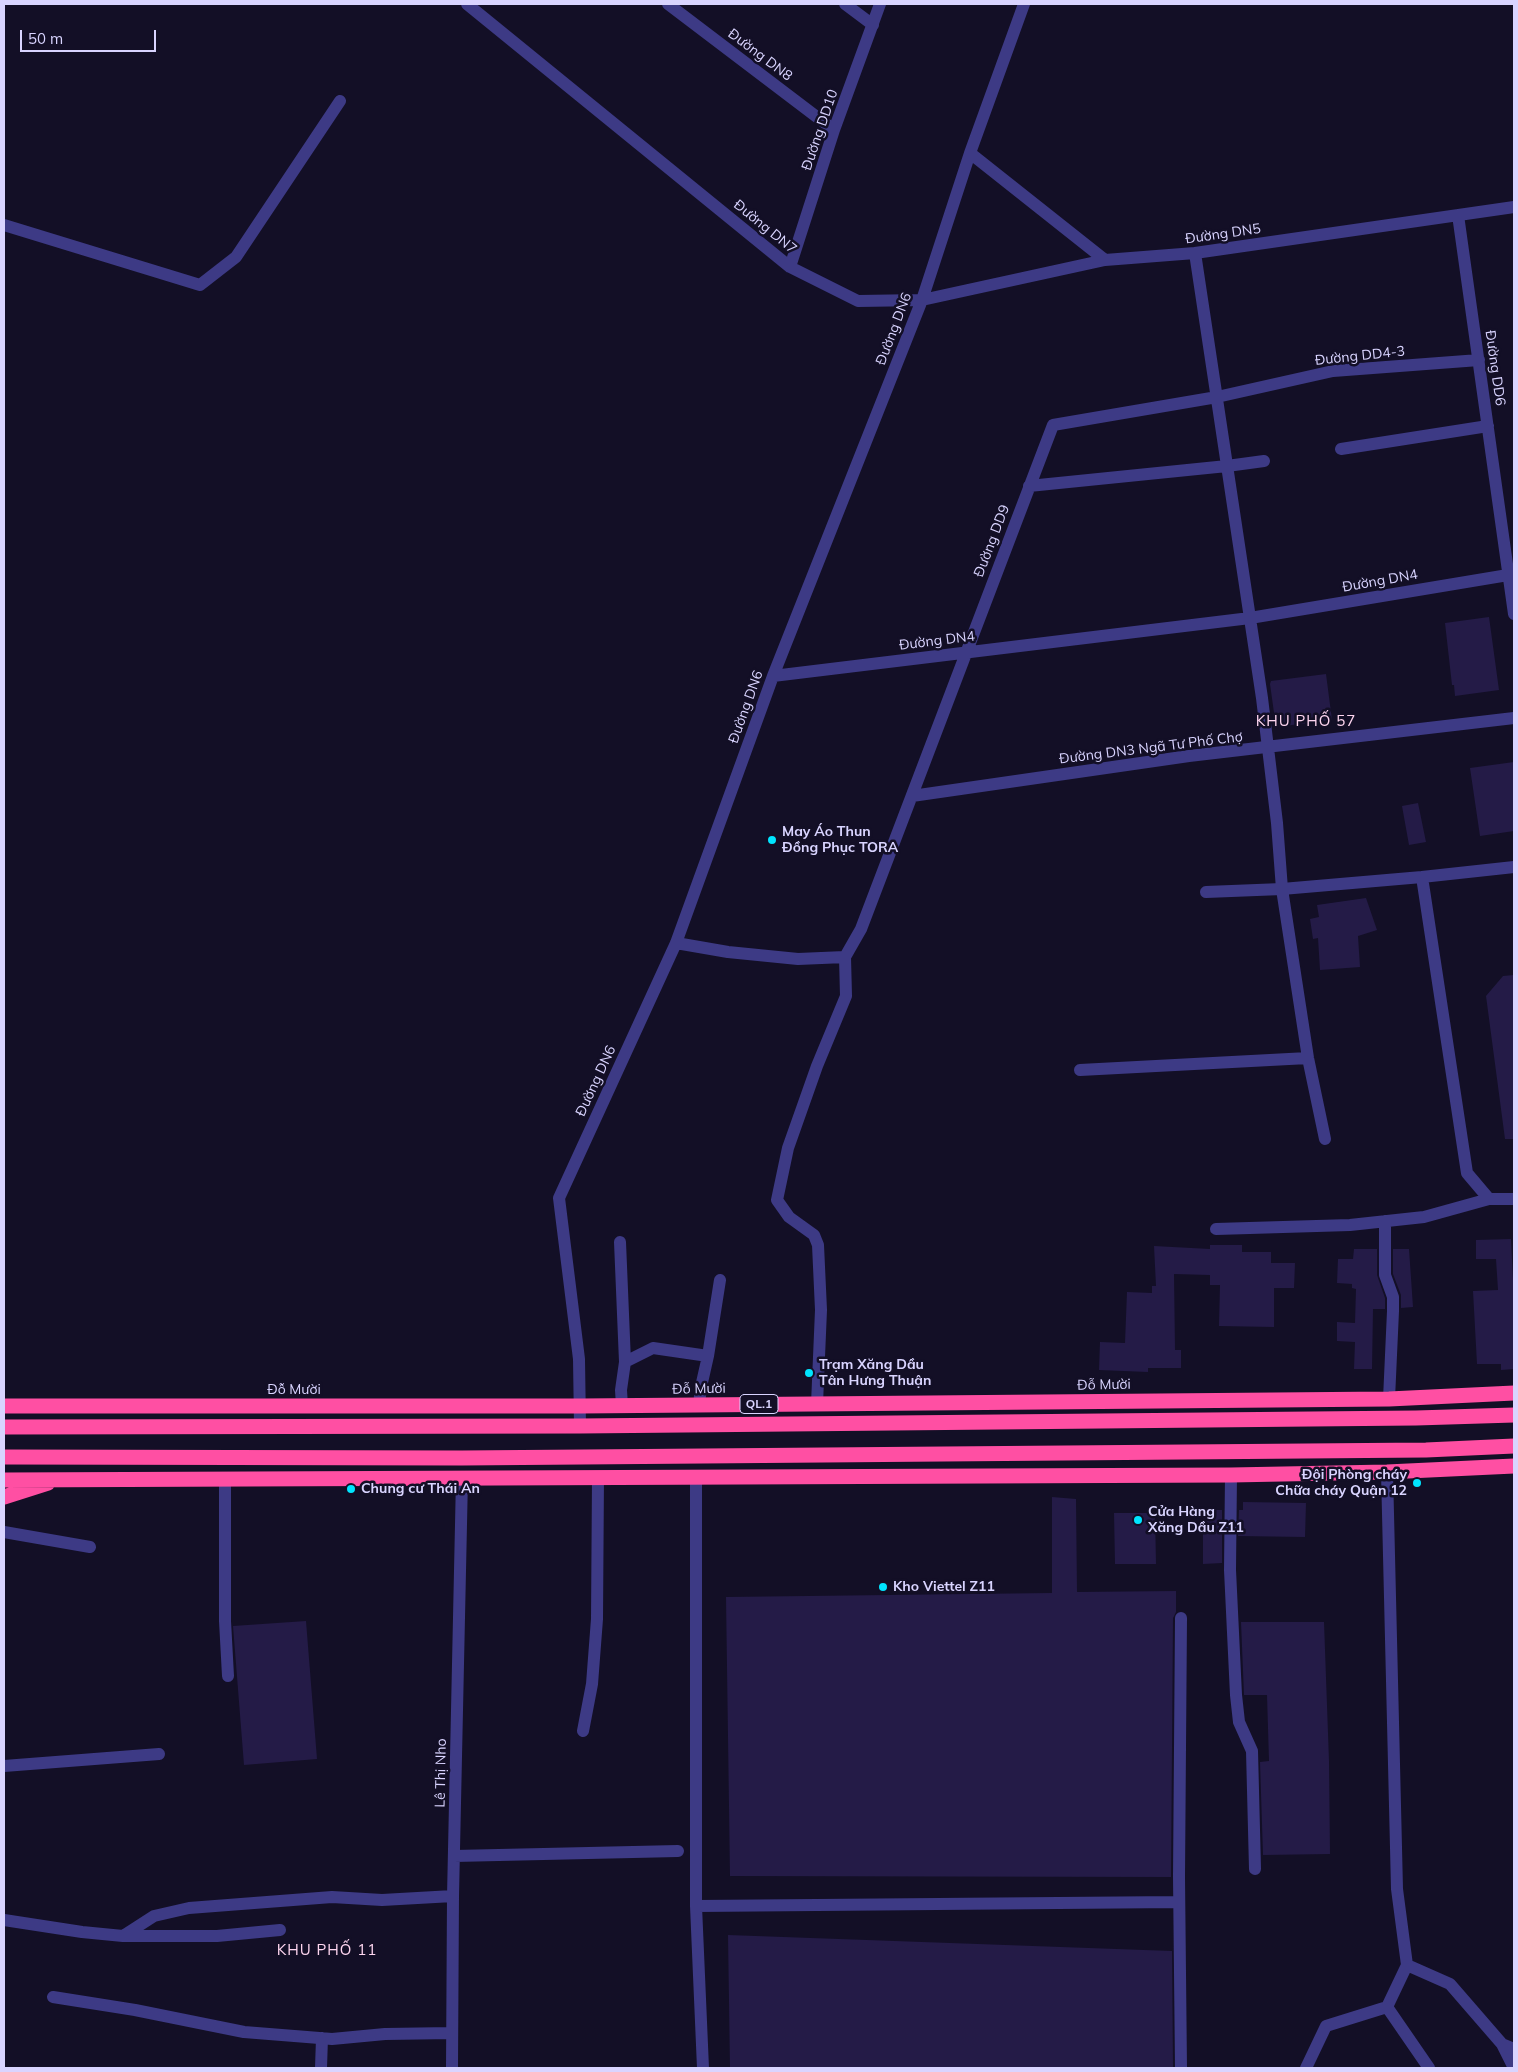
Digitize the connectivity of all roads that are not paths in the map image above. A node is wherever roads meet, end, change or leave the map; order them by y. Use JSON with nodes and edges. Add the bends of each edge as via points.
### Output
{"nodes":[{"id":1,"x":466,"y":4,"type":"edge"},
{"id":2,"x":668,"y":4,"type":"edge"},
{"id":3,"x":845,"y":4,"type":"edge"},
{"id":4,"x":880,"y":4,"type":"edge"},
{"id":5,"x":1024,"y":4,"type":"edge"},
{"id":6,"x":873,"y":25,"type":"junction"},
{"id":7,"x":340,"y":101,"type":"dead end"},
{"id":8,"x":834,"y":130,"type":"junction"},
{"id":9,"x":970,"y":153,"type":"junction"},
{"id":10,"x":1514,"y":207,"type":"edge"},
{"id":11,"x":1458,"y":215,"type":"junction"},
{"id":12,"x":4,"y":225,"type":"edge"},
{"id":13,"x":1196,"y":253,"type":"junction"},
{"id":14,"x":1105,"y":260,"type":"junction"},
{"id":15,"x":790,"y":266,"type":"junction"},
{"id":16,"x":922,"y":300,"type":"junction"},
{"id":17,"x":1479,"y":360,"type":"junction"},
{"id":18,"x":1217,"y":397,"type":"junction"},
{"id":19,"x":1488,"y":426,"type":"junction"},
{"id":20,"x":1341,"y":449,"type":"dead end"},
{"id":21,"x":1264,"y":461,"type":"dead end"},
{"id":22,"x":1227,"y":466,"type":"junction"},
{"id":23,"x":1029,"y":486,"type":"junction"},
{"id":24,"x":1512,"y":575,"type":"edge"},
{"id":25,"x":1514,"y":614,"type":"edge"},
{"id":26,"x":1250,"y":618,"type":"junction"},
{"id":27,"x":966,"y":652,"type":"junction"},
{"id":28,"x":773,"y":676,"type":"junction"},
{"id":29,"x":1514,"y":718,"type":"edge"},
{"id":30,"x":1268,"y":748,"type":"junction"},
{"id":31,"x":912,"y":796,"type":"junction"},
{"id":32,"x":1514,"y":867,"type":"edge"},
{"id":33,"x":1422,"y":877,"type":"junction"},
{"id":34,"x":1282,"y":889,"type":"junction"},
{"id":35,"x":1206,"y":892,"type":"dead end"},
{"id":36,"x":676,"y":943,"type":"junction"},
{"id":37,"x":845,"y":957,"type":"junction"},
{"id":38,"x":1308,"y":1058,"type":"junction"},
{"id":39,"x":1080,"y":1070,"type":"dead end"},
{"id":40,"x":1325,"y":1139,"type":"dead end"},
{"id":41,"x":1488,"y":1199,"type":"junction"},
{"id":42,"x":1514,"y":1199,"type":"edge"},
{"id":43,"x":1384,"y":1221,"type":"junction"},
{"id":44,"x":1216,"y":1229,"type":"dead end"},
{"id":45,"x":620,"y":1242,"type":"dead end"},
{"id":46,"x":720,"y":1280,"type":"dead end"},
{"id":47,"x":708,"y":1356,"type":"junction"},
{"id":48,"x":625,"y":1362,"type":"junction"},
{"id":49,"x":1514,"y":1393,"type":"edge"},
{"id":50,"x":1388,"y":1399,"type":"junction"},
{"id":51,"x":817,"y":1404,"type":"junction"},
{"id":52,"x":699,"y":1405,"type":"junction"},
{"id":53,"x":4,"y":1406,"type":"edge"},
{"id":54,"x":581,"y":1406,"type":"junction"},
{"id":55,"x":622,"y":1406,"type":"junction"},
{"id":56,"x":1514,"y":1415,"type":"edge"},
{"id":57,"x":580,"y":1426,"type":"junction"},
{"id":58,"x":4,"y":1427,"type":"edge"},
{"id":59,"x":1514,"y":1446,"type":"edge"},
{"id":60,"x":4,"y":1458,"type":"edge"},
{"id":61,"x":136,"y":1458,"type":"junction"},
{"id":62,"x":462,"y":1458,"type":"junction"},
{"id":63,"x":1514,"y":1466,"type":"edge"},
{"id":64,"x":1387,"y":1472,"type":"junction"},
{"id":65,"x":1231,"y":1474,"type":"junction"},
{"id":66,"x":696,"y":1476,"type":"junction"},
{"id":67,"x":598,"y":1477,"type":"junction"},
{"id":68,"x":64,"y":1478,"type":"junction"},
{"id":69,"x":462,"y":1478,"type":"junction"},
{"id":70,"x":225,"y":1479,"type":"junction"},
{"id":71,"x":4,"y":1480,"type":"edge"},
{"id":72,"x":4,"y":1497,"type":"edge"},
{"id":73,"x":4,"y":1532,"type":"edge"},
{"id":74,"x":90,"y":1547,"type":"dead end"},
{"id":75,"x":1181,"y":1618,"type":"dead end"},
{"id":76,"x":228,"y":1676,"type":"dead end"},
{"id":77,"x":583,"y":1731,"type":"dead end"},
{"id":78,"x":159,"y":1754,"type":"dead end"},
{"id":79,"x":4,"y":1766,"type":"edge"},
{"id":80,"x":678,"y":1851,"type":"dead end"},
{"id":81,"x":454,"y":1856,"type":"junction"},
{"id":82,"x":1255,"y":1869,"type":"dead end"},
{"id":83,"x":453,"y":1896,"type":"junction"},
{"id":84,"x":1179,"y":1902,"type":"junction"},
{"id":85,"x":696,"y":1906,"type":"junction"},
{"id":86,"x":4,"y":1920,"type":"edge"},
{"id":87,"x":280,"y":1930,"type":"dead end"},
{"id":88,"x":123,"y":1936,"type":"junction"},
{"id":89,"x":1407,"y":1965,"type":"junction"},
{"id":90,"x":53,"y":1997,"type":"dead end"},
{"id":91,"x":1387,"y":2006,"type":"junction"},
{"id":92,"x":452,"y":2033,"type":"junction"},
{"id":93,"x":322,"y":2038,"type":"junction"},
{"id":94,"x":1508,"y":2046,"type":"edge"},
{"id":95,"x":321,"y":2068,"type":"edge"},
{"id":96,"x":452,"y":2068,"type":"edge"},
{"id":97,"x":703,"y":2068,"type":"edge"},
{"id":98,"x":1181,"y":2068,"type":"edge"},
{"id":99,"x":1306,"y":2068,"type":"edge"},
{"id":100,"x":1429,"y":2068,"type":"edge"},
{"id":101,"x":1514,"y":2068,"type":"edge"}],
"edges":[{"from":1,"to":15,"type":"street","name":"Đường DN7"},
{"from":2,"to":8,"type":"street","name":"Đường DN8"},
{"from":3,"to":6,"type":"street"},
{"from":4,"to":6,"type":"street","name":"Đường DD10"},
{"from":5,"to":9,"type":"street","name":"Đường DN6"},
{"from":6,"to":8,"type":"street","name":"Đường DD10"},
{"from":7,"to":12,"type":"street","via":[[236,257],[200,285]]},
{"from":8,"to":15,"type":"street","name":"Đường DD10"},
{"from":9,"to":14,"type":"street"},
{"from":9,"to":16,"type":"street","name":"Đường DN6"},
{"from":10,"to":11,"type":"street","name":"Đường DN5"},
{"from":11,"to":13,"type":"street","name":"Đường DN5"},
{"from":11,"to":17,"type":"street","name":"Đường DD6"},
{"from":13,"to":14,"type":"street","name":"Đường DN5"},
{"from":13,"to":18,"type":"street"},
{"from":14,"to":16,"type":"street","name":"Đường DN7"},
{"from":15,"to":16,"type":"street","name":"Đường DN7","via":[[858,301]]},
{"from":16,"to":28,"type":"street","name":"Đường DN6"},
{"from":17,"to":18,"type":"street","name":"Đường DD4-3","via":[[1332,371]]},
{"from":17,"to":19,"type":"street","name":"Đường DD6"},
{"from":18,"to":22,"type":"street"},
{"from":18,"to":23,"type":"street","name":"Đường DD9","via":[[1053,425]]},
{"from":19,"to":20,"type":"street"},
{"from":19,"to":24,"type":"street","name":"Đường DD6"},
{"from":21,"to":22,"type":"street"},
{"from":22,"to":23,"type":"street"},
{"from":22,"to":26,"type":"street"},
{"from":23,"to":27,"type":"street","name":"Đường DD9"},
{"from":24,"to":25,"type":"street","name":"Đường DD6"},
{"from":24,"to":26,"type":"street","name":"Đường DN4"},
{"from":26,"to":27,"type":"street","name":"Đường DN4"},
{"from":26,"to":30,"type":"street"},
{"from":27,"to":28,"type":"street","name":"Đường DN4"},
{"from":27,"to":31,"type":"street","name":"Đường DD9"},
{"from":28,"to":36,"type":"street","name":"Đường DN6"},
{"from":29,"to":30,"type":"street","name":"Đường DN3 Ngã Tư Phố Chợ"},
{"from":30,"to":31,"type":"street","name":"Đường DN3 Ngã Tư Phố Chợ","via":[[1189,756]]},
{"from":30,"to":34,"type":"street"},
{"from":31,"to":37,"type":"street","name":"Đường DD9","via":[[861,929]]},
{"from":32,"to":33,"type":"street"},
{"from":33,"to":34,"type":"street"},
{"from":33,"to":41,"type":"street","via":[[1467,1173]]},
{"from":34,"to":35,"type":"street"},
{"from":34,"to":38,"type":"street"},
{"from":36,"to":37,"type":"street","via":[[798,959]]},
{"from":36,"to":54,"type":"street","name":"Đường DN6","via":[[558,1198],[579,1359]]},
{"from":37,"to":51,"type":"street","via":[[846,996],[788,1148],[777,1200],[788,1217],[814,1236],[818,1245],[821,1310]]},
{"from":38,"to":39,"type":"street"},
{"from":38,"to":40,"type":"street"},
{"from":41,"to":42,"type":"street"},
{"from":41,"to":43,"type":"street","via":[[1424,1217]]},
{"from":43,"to":44,"type":"street"},
{"from":43,"to":50,"type":"street","via":[[1385,1275],[1393,1297]]},
{"from":45,"to":48,"type":"street"},
{"from":46,"to":47,"type":"street"},
{"from":47,"to":48,"type":"street","via":[[653,1348]]},
{"from":47,"to":52,"type":"street"},
{"from":48,"to":55,"type":"street"},
{"from":49,"to":50,"type":"highway","name":"Đỗ Mười","number":"QL.1"},
{"from":50,"to":51,"type":"highway","name":"Đỗ Mười","number":"QL.1"},
{"from":51,"to":52,"type":"highway","name":"Đỗ Mười","number":"QL.1"},
{"from":52,"to":55,"type":"highway","name":"Đỗ Mười","number":"QL.1"},
{"from":53,"to":54,"type":"highway","name":"Đỗ Mười","number":"QL.1"},
{"from":54,"to":55,"type":"highway","name":"Đỗ Mười","number":"QL.1"},
{"from":54,"to":57,"type":"street","name":"Đường DN6"},
{"from":56,"to":57,"type":"highway","number":"QL.1"},
{"from":57,"to":58,"type":"highway","number":"QL.1"},
{"from":59,"to":62,"type":"highway","via":[[1426,1450]]},
{"from":60,"to":61,"type":"highway"},
{"from":60,"to":68,"type":"highway"},
{"from":61,"to":62,"type":"highway"},
{"from":61,"to":68,"type":"highway"},
{"from":62,"to":69,"type":"highway"},
{"from":63,"to":64,"type":"highway"},
{"from":64,"to":65,"type":"highway"},
{"from":64,"to":89,"type":"street","via":[[1397,1889]]},
{"from":65,"to":66,"type":"highway"},
{"from":65,"to":82,"type":"street","via":[[1230,1570],[1236,1695],[1239,1722],[1252,1751]]},
{"from":66,"to":67,"type":"highway"},
{"from":66,"to":85,"type":"street"},
{"from":67,"to":69,"type":"highway"},
{"from":67,"to":77,"type":"street","via":[[597,1619],[592,1684]]},
{"from":68,"to":70,"type":"highway"},
{"from":68,"to":71,"type":"highway"},
{"from":68,"to":72,"type":"highway"},
{"from":69,"to":70,"type":"highway"},
{"from":69,"to":81,"type":"street","name":"Lê Thị Nho"},
{"from":70,"to":76,"type":"street"},
{"from":73,"to":74,"type":"street"},
{"from":75,"to":84,"type":"street"},
{"from":78,"to":79,"type":"street"},
{"from":80,"to":81,"type":"street"},
{"from":81,"to":83,"type":"street","name":"Lê Thị Nho"},
{"from":83,"to":88,"type":"street","via":[[382,1900],[332,1897],[189,1908],[154,1916]]},
{"from":83,"to":92,"type":"street","name":"Lê Thị Nho"},
{"from":84,"to":85,"type":"street"},
{"from":84,"to":98,"type":"street"},
{"from":85,"to":97,"type":"street"},
{"from":86,"to":88,"type":"street"},
{"from":87,"to":88,"type":"street","via":[[218,1936]]},
{"from":89,"to":91,"type":"street"},
{"from":89,"to":94,"type":"street","via":[[1450,1984]]},
{"from":90,"to":93,"type":"street","via":[[244,2032]]},
{"from":91,"to":99,"type":"street","via":[[1326,2026]]},
{"from":91,"to":100,"type":"street"},
{"from":92,"to":93,"type":"street"},
{"from":92,"to":96,"type":"street","name":"Lê Thị Nho"},
{"from":93,"to":95,"type":"street"},
{"from":94,"to":101,"type":"street"}]}
